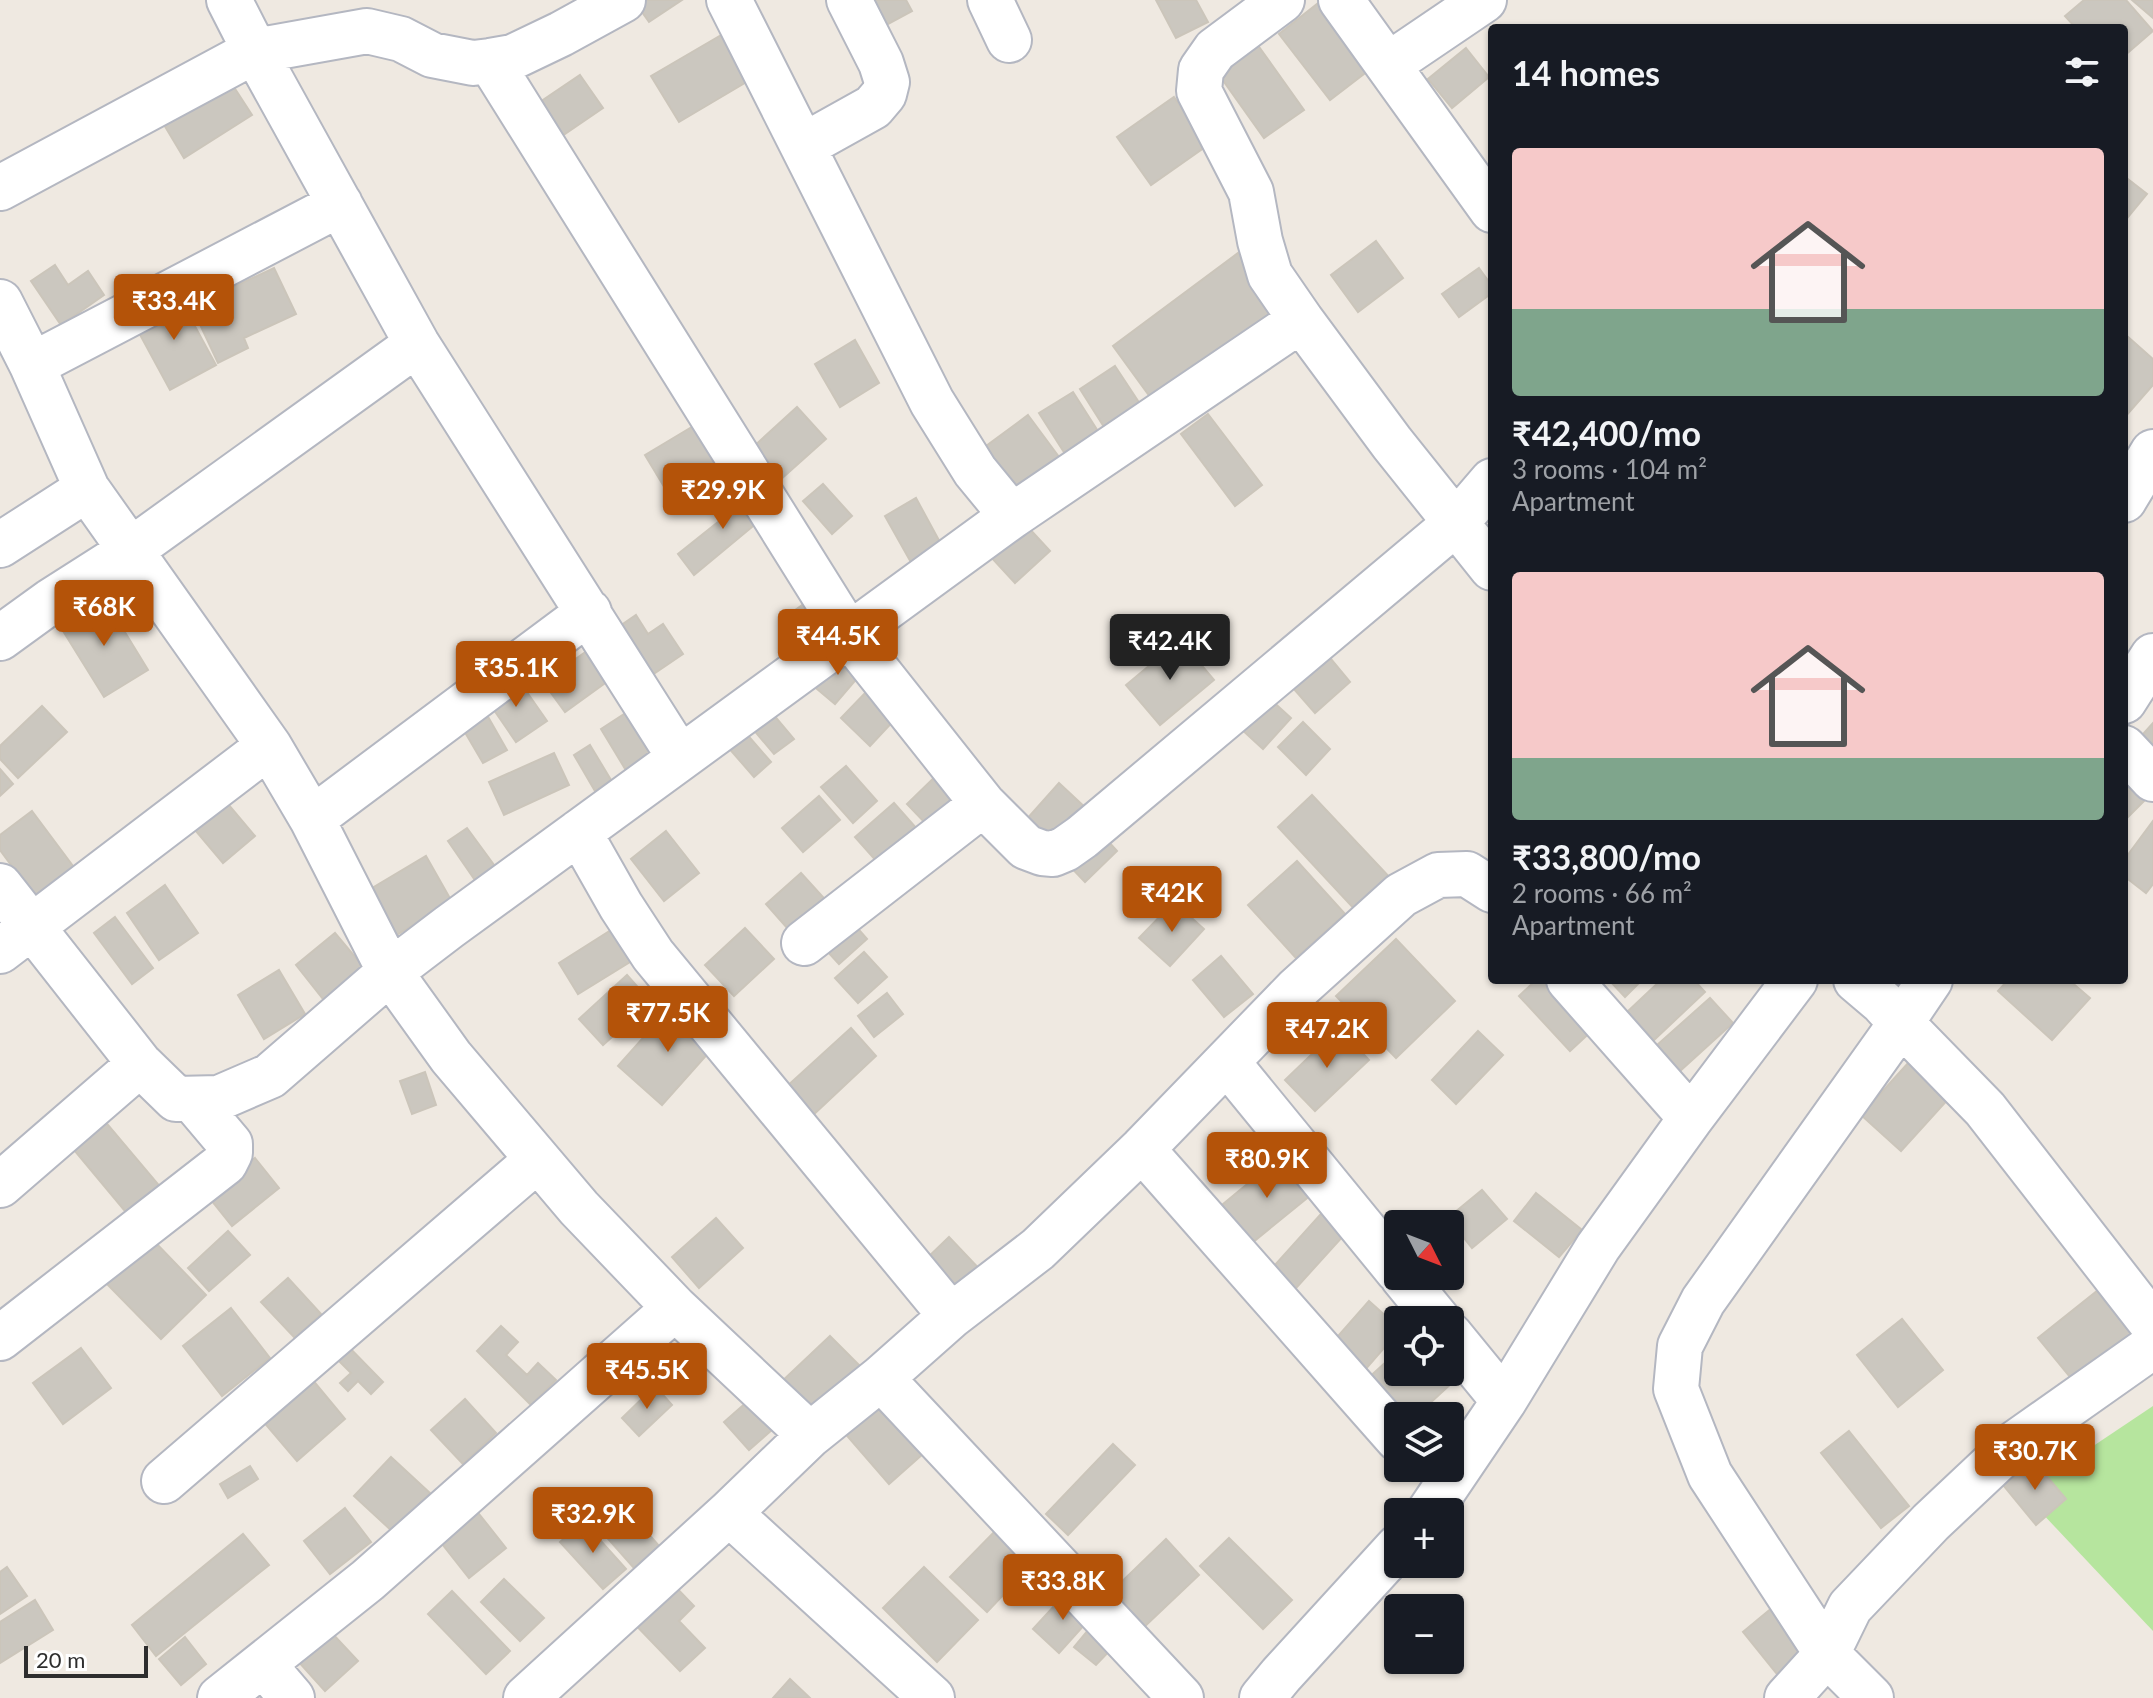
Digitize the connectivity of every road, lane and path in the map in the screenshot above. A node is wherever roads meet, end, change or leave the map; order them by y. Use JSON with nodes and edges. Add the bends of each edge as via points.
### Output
{"nodes":[{"id":1,"x":229,"y":0,"type":"edge"},
{"id":2,"x":623,"y":0,"type":"edge"},
{"id":3,"x":729,"y":0,"type":"edge"},
{"id":4,"x":849,"y":0,"type":"edge"},
{"id":5,"x":990,"y":0,"type":"edge"},
{"id":6,"x":1282,"y":0,"type":"edge"},
{"id":7,"x":1341,"y":0,"type":"edge"},
{"id":8,"x":1484,"y":0,"type":"edge"},
{"id":9,"x":1009,"y":40,"type":"dead end"},
{"id":10,"x":255,"y":51,"type":"junction"},
{"id":11,"x":490,"y":61,"type":"junction"},
{"id":12,"x":1388,"y":65,"type":"junction"},
{"id":13,"x":803,"y":146,"type":"junction"},
{"id":14,"x":0,"y":188,"type":"edge"},
{"id":15,"x":340,"y":204,"type":"junction"},
{"id":16,"x":1488,"y":204,"type":"edge"},
{"id":17,"x":0,"y":302,"type":"edge"},
{"id":18,"x":1301,"y":320,"type":"junction"},
{"id":19,"x":417,"y":344,"type":"junction"},
{"id":20,"x":32,"y":365,"type":"junction"},
{"id":21,"x":2153,"y":452,"type":"edge"},
{"id":22,"x":1488,"y":486,"type":"edge"},
{"id":23,"x":87,"y":489,"type":"junction"},
{"id":24,"x":2128,"y":493,"type":"edge"},
{"id":25,"x":1012,"y":516,"type":"junction"},
{"id":26,"x":1456,"y":523,"type":"junction"},
{"id":27,"x":0,"y":545,"type":"edge"},
{"id":28,"x":131,"y":550,"type":"junction"},
{"id":29,"x":1488,"y":563,"type":"edge"},
{"id":30,"x":589,"y":612,"type":"junction"},
{"id":31,"x":849,"y":635,"type":"junction"},
{"id":32,"x":0,"y":638,"type":"edge"},
{"id":33,"x":2153,"y":656,"type":"edge"},
{"id":34,"x":2128,"y":695,"type":"edge"},
{"id":35,"x":269,"y":746,"type":"junction"},
{"id":36,"x":2128,"y":752,"type":"edge"},
{"id":37,"x":680,"y":758,"type":"junction"},
{"id":38,"x":2153,"y":779,"type":"edge"},
{"id":39,"x":983,"y":804,"type":"junction"},
{"id":40,"x":312,"y":819,"type":"junction"},
{"id":41,"x":579,"y":832,"type":"junction"},
{"id":42,"x":0,"y":886,"type":"edge"},
{"id":43,"x":1488,"y":887,"type":"edge"},
{"id":44,"x":16,"y":938,"type":"edge"},
{"id":45,"x":804,"y":943,"type":"dead end"},
{"id":46,"x":390,"y":972,"type":"junction"},
{"id":47,"x":1573,"y":984,"type":"edge"},
{"id":48,"x":1792,"y":984,"type":"edge"},
{"id":49,"x":1921,"y":984,"type":"edge"},
{"id":50,"x":1880,"y":1002,"type":"edge"},
{"id":51,"x":1227,"y":1062,"type":"junction"},
{"id":52,"x":140,"y":1064,"type":"junction"},
{"id":53,"x":192,"y":1099,"type":"junction"},
{"id":54,"x":1691,"y":1118,"type":"junction"},
{"id":55,"x":1142,"y":1149,"type":"junction"},
{"id":56,"x":537,"y":1160,"type":"junction"},
{"id":57,"x":0,"y":1185,"type":"edge"},
{"id":58,"x":1384,"y":1254,"type":"edge"},
{"id":59,"x":1413,"y":1290,"type":"edge"},
{"id":60,"x":1427,"y":1306,"type":"edge"},
{"id":61,"x":675,"y":1308,"type":"junction"},
{"id":62,"x":951,"y":1316,"type":"junction"},
{"id":63,"x":2153,"y":1325,"type":"edge"},
{"id":64,"x":0,"y":1338,"type":"edge"},
{"id":65,"x":2153,"y":1346,"type":"edge"},
{"id":66,"x":1464,"y":1352,"type":"edge"},
{"id":67,"x":881,"y":1378,"type":"junction"},
{"id":68,"x":1504,"y":1401,"type":"junction"},
{"id":69,"x":1384,"y":1423,"type":"edge"},
{"id":70,"x":810,"y":1435,"type":"junction"},
{"id":71,"x":164,"y":1481,"type":"dead end"},
{"id":72,"x":1432,"y":1490,"type":"edge"},
{"id":73,"x":729,"y":1513,"type":"junction"},
{"id":74,"x":1384,"y":1562,"type":"edge"},
{"id":75,"x":1827,"y":1654,"type":"junction"},
{"id":76,"x":263,"y":1664,"type":"junction"},
{"id":77,"x":220,"y":1698,"type":"edge"},
{"id":78,"x":292,"y":1698,"type":"edge"},
{"id":79,"x":526,"y":1698,"type":"edge"},
{"id":80,"x":932,"y":1698,"type":"edge"},
{"id":81,"x":1181,"y":1698,"type":"edge"},
{"id":82,"x":1262,"y":1698,"type":"edge"},
{"id":83,"x":1787,"y":1698,"type":"edge"},
{"id":84,"x":1871,"y":1698,"type":"edge"}],
"edges":[{"from":1,"to":10,"type":"street"},
{"from":2,"to":11,"type":"street","via":[[513,57]]},
{"from":3,"to":13,"type":"street"},
{"from":4,"to":13,"type":"street","via":[[881,63],[887,82],[884,94],[873,107]]},
{"from":5,"to":9,"type":"street"},
{"from":6,"to":18,"type":"street","via":[[1215,50],[1201,70],[1199,91],[1251,192],[1270,275]]},
{"from":7,"to":12,"type":"street"},
{"from":8,"to":12,"type":"street"},
{"from":10,"to":11,"type":"street","via":[[367,31],[401,39],[432,55]]},
{"from":10,"to":14,"type":"street"},
{"from":10,"to":15,"type":"street"},
{"from":11,"to":31,"type":"street"},
{"from":12,"to":16,"type":"street"},
{"from":13,"to":25,"type":"street","via":[[932,402],[975,471]]},
{"from":15,"to":19,"type":"street"},
{"from":15,"to":20,"type":"street"},
{"from":17,"to":20,"type":"street"},
{"from":18,"to":25,"type":"street"},
{"from":18,"to":26,"type":"street"},
{"from":19,"to":28,"type":"street"},
{"from":19,"to":30,"type":"street"},
{"from":20,"to":23,"type":"street"},
{"from":21,"to":24,"type":"street"},
{"from":22,"to":26,"type":"street"},
{"from":23,"to":27,"type":"street"},
{"from":23,"to":28,"type":"street"},
{"from":25,"to":31,"type":"street"},
{"from":26,"to":29,"type":"street"},
{"from":26,"to":39,"type":"street","via":[[1065,849],[1053,854],[1026,847]]},
{"from":28,"to":32,"type":"street"},
{"from":28,"to":35,"type":"street"},
{"from":30,"to":37,"type":"street"},
{"from":30,"to":40,"type":"street"},
{"from":31,"to":37,"type":"street"},
{"from":31,"to":39,"type":"street"},
{"from":33,"to":34,"type":"street"},
{"from":35,"to":40,"type":"street"},
{"from":35,"to":44,"type":"street"},
{"from":36,"to":38,"type":"street"},
{"from":37,"to":41,"type":"street"},
{"from":39,"to":45,"type":"street"},
{"from":40,"to":46,"type":"street"},
{"from":41,"to":46,"type":"street"},
{"from":41,"to":62,"type":"street","via":[[653,955]]},
{"from":42,"to":44,"type":"street"},
{"from":43,"to":51,"type":"street","via":[[1467,874],[1438,875],[1401,895],[1297,989]]},
{"from":44,"to":52,"type":"street"},
{"from":46,"to":53,"type":"street","via":[[270,1076],[219,1098]]},
{"from":46,"to":56,"type":"street","via":[[451,1057]]},
{"from":47,"to":54,"type":"street"},
{"from":48,"to":54,"type":"street"},
{"from":49,"to":50,"type":"street"},
{"from":50,"to":63,"type":"street","via":[[1985,1109]]},
{"from":50,"to":75,"type":"street","via":[[1703,1301],[1680,1346],[1676,1389],[1710,1475]]},
{"from":51,"to":55,"type":"street"},
{"from":51,"to":58,"type":"street"},
{"from":52,"to":53,"type":"street","via":[[176,1099]]},
{"from":52,"to":57,"type":"street"},
{"from":53,"to":64,"type":"street","via":[[230,1144],[225,1163]]},
{"from":54,"to":68,"type":"street","via":[[1598,1247]]},
{"from":55,"to":62,"type":"street","via":[[1038,1249]]},
{"from":55,"to":69,"type":"street"},
{"from":56,"to":61,"type":"street"},
{"from":56,"to":71,"type":"street"},
{"from":59,"to":60,"type":"street"},
{"from":61,"to":70,"type":"street"},
{"from":61,"to":76,"type":"street","via":[[368,1580]]},
{"from":62,"to":67,"type":"street"},
{"from":65,"to":75,"type":"street","via":[[2003,1453],[1850,1607]]},
{"from":66,"to":68,"type":"street"},
{"from":67,"to":70,"type":"street"},
{"from":67,"to":81,"type":"street"},
{"from":68,"to":72,"type":"street"},
{"from":70,"to":73,"type":"street"},
{"from":73,"to":79,"type":"street"},
{"from":73,"to":80,"type":"street"},
{"from":74,"to":82,"type":"street"},
{"from":75,"to":83,"type":"street"},
{"from":75,"to":84,"type":"street"},
{"from":76,"to":77,"type":"street"},
{"from":76,"to":78,"type":"street"}]}
